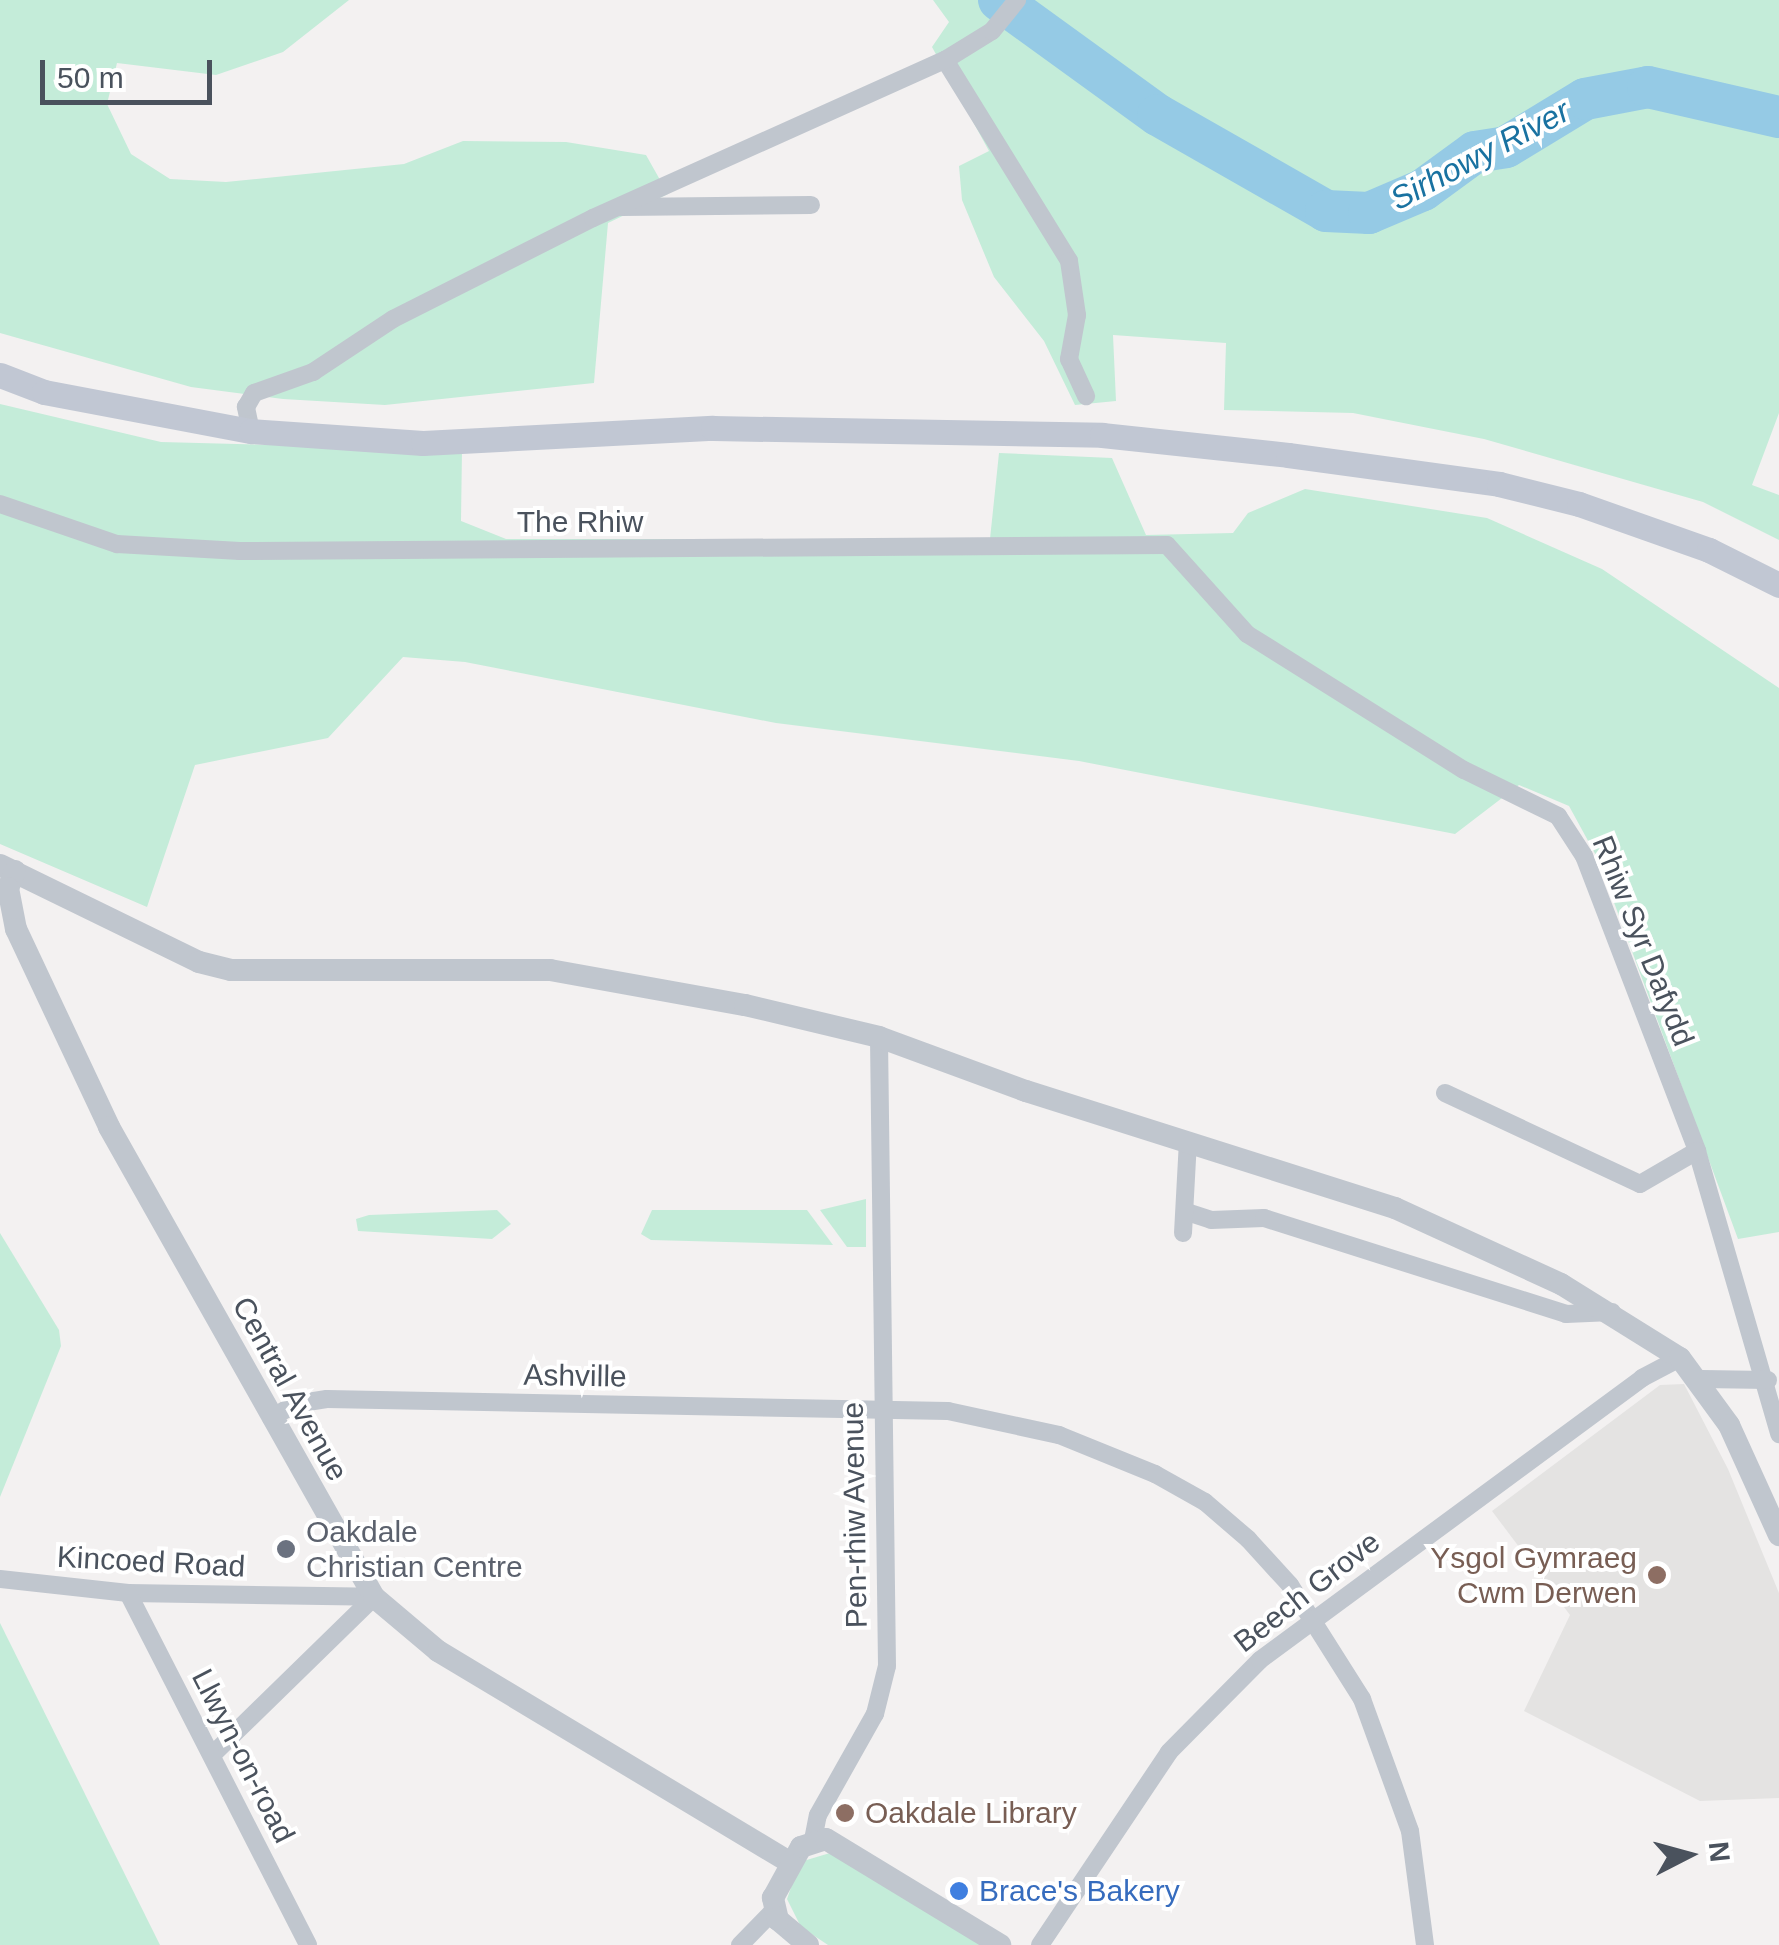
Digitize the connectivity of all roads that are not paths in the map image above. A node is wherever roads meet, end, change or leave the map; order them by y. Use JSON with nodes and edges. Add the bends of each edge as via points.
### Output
{"nodes":[{"id":1,"x":1017,"y":0,"type":"edge"},
{"id":2,"x":945,"y":60,"type":"junction"},
{"id":3,"x":811,"y":205,"type":"dead end"},
{"id":4,"x":616,"y":207,"type":"junction"},
{"id":5,"x":0,"y":375,"type":"edge"},
{"id":6,"x":1086,"y":396,"type":"dead end"},
{"id":7,"x":250,"y":431,"type":"junction"},
{"id":8,"x":0,"y":504,"type":"edge"},
{"id":9,"x":1167,"y":545,"type":"joint"},
{"id":10,"x":1779,"y":585,"type":"edge"},
{"id":11,"x":7,"y":868,"type":"edge"},
{"id":12,"x":879,"y":1037,"type":"junction"},
{"id":13,"x":1445,"y":1093,"type":"dead end"},
{"id":14,"x":1188,"y":1142,"type":"junction"},
{"id":15,"x":1697,"y":1152,"type":"junction"},
{"id":16,"x":1187,"y":1212,"type":"junction"},
{"id":17,"x":1183,"y":1233,"type":"dead end"},
{"id":18,"x":1612,"y":1312,"type":"junction"},
{"id":19,"x":1680,"y":1358,"type":"junction"},
{"id":20,"x":1702,"y":1379,"type":"junction"},
{"id":21,"x":1768,"y":1380,"type":"junction"},
{"id":22,"x":883,"y":1409,"type":"junction"},
{"id":23,"x":271,"y":1418,"type":"junction"},
{"id":24,"x":1779,"y":1434,"type":"edge"},
{"id":25,"x":1779,"y":1535,"type":"edge"},
{"id":26,"x":0,"y":1579,"type":"edge"},
{"id":27,"x":128,"y":1593,"type":"junction"},
{"id":28,"x":374,"y":1598,"type":"junction"},
{"id":29,"x":1312,"y":1618,"type":"junction"},
{"id":30,"x":212,"y":1755,"type":"junction"},
{"id":31,"x":813,"y":1840,"type":"junction"},
{"id":32,"x":789,"y":1862,"type":"junction"},
{"id":33,"x":774,"y":1910,"type":"junction"},
{"id":34,"x":308,"y":1945,"type":"edge"},
{"id":35,"x":740,"y":1945,"type":"edge"},
{"id":36,"x":808,"y":1945,"type":"edge"},
{"id":37,"x":1000,"y":1945,"type":"edge"},
{"id":38,"x":1040,"y":1945,"type":"edge"},
{"id":39,"x":1424,"y":1945,"type":"edge"}],
"edges":[{"from":1,"to":2,"type":"street","via":[[992,31]]},
{"from":2,"to":4,"type":"street"},
{"from":2,"to":6,"type":"street","via":[[1069,261],[1078,314],[1069,359]]},
{"from":3,"to":4,"type":"street"},
{"from":4,"to":7,"type":"street","via":[[392,320],[313,372],[254,394],[246,407]]},
{"from":5,"to":7,"type":"main road","via":[[44,392]]},
{"from":7,"to":10,"type":"main road","via":[[423,443],[713,428],[1102,435],[1499,484],[1646,526]]},
{"from":8,"to":9,"type":"street","name":"The Rhiw","via":[[117,544],[240,551]]},
{"from":9,"to":15,"type":"street","name":"Rhiw Syr Dafydd","via":[[1247,634],[1464,770],[1558,816],[1584,856]]},
{"from":11,"to":12,"type":"street","via":[[200,962],[231,970],[550,970],[745,1004]]},
{"from":11,"to":23,"type":"street","name":"Central Avenue","via":[[16,929],[109,1127]]},
{"from":12,"to":14,"type":"street"},
{"from":12,"to":22,"type":"street","name":"Pen-rhiw Avenue"},
{"from":13,"to":15,"type":"street","via":[[1640,1184]]},
{"from":14,"to":16,"type":"street"},
{"from":14,"to":18,"type":"street","via":[[1395,1208]]},
{"from":15,"to":21,"type":"street","name":"Rhiw Syr Dafydd"},
{"from":16,"to":17,"type":"street"},
{"from":16,"to":18,"type":"street","via":[[1211,1220],[1264,1218],[1566,1314]]},
{"from":18,"to":19,"type":"street"},
{"from":19,"to":20,"type":"street"},
{"from":19,"to":29,"type":"street","name":"Beech Grove","via":[[1642,1378]]},
{"from":20,"to":21,"type":"street"},
{"from":20,"to":25,"type":"street"},
{"from":21,"to":24,"type":"street","name":"Rhiw Syr Dafydd"},
{"from":22,"to":23,"type":"street","name":"Ashville","via":[[327,1399],[295,1404]]},
{"from":22,"to":29,"type":"street","name":"Ashville","via":[[1004,1421],[1155,1474],[1205,1502],[1248,1540]]},
{"from":22,"to":31,"type":"street","name":"Pen-rhiw Avenue","via":[[883,1692],[818,1814]]},
{"from":23,"to":28,"type":"street","name":"Central Avenue"},
{"from":26,"to":27,"type":"street","name":"Kincoed Road"},
{"from":27,"to":28,"type":"street","name":"Kincoed Road"},
{"from":27,"to":30,"type":"street","name":"Llwyn-on-road"},
{"from":28,"to":30,"type":"street"},
{"from":28,"to":32,"type":"street","name":"Central Avenue","via":[[438,1651]]},
{"from":29,"to":38,"type":"street","name":"Beech Grove","via":[[1169,1752]]},
{"from":29,"to":39,"type":"street","name":"Ashville","via":[[1362,1699],[1399,1790]]},
{"from":30,"to":34,"type":"street","name":"Llwyn-on-road"},
{"from":31,"to":32,"type":"street","name":"Pen-rhiw Avenue"},
{"from":31,"to":37,"type":"street","via":[[840,1844]]},
{"from":32,"to":33,"type":"street","name":"Pen-rhiw Avenue","via":[[776,1884]]},
{"from":33,"to":35,"type":"street","name":"Pen-rhiw Avenue"},
{"from":33,"to":36,"type":"street"}]}
